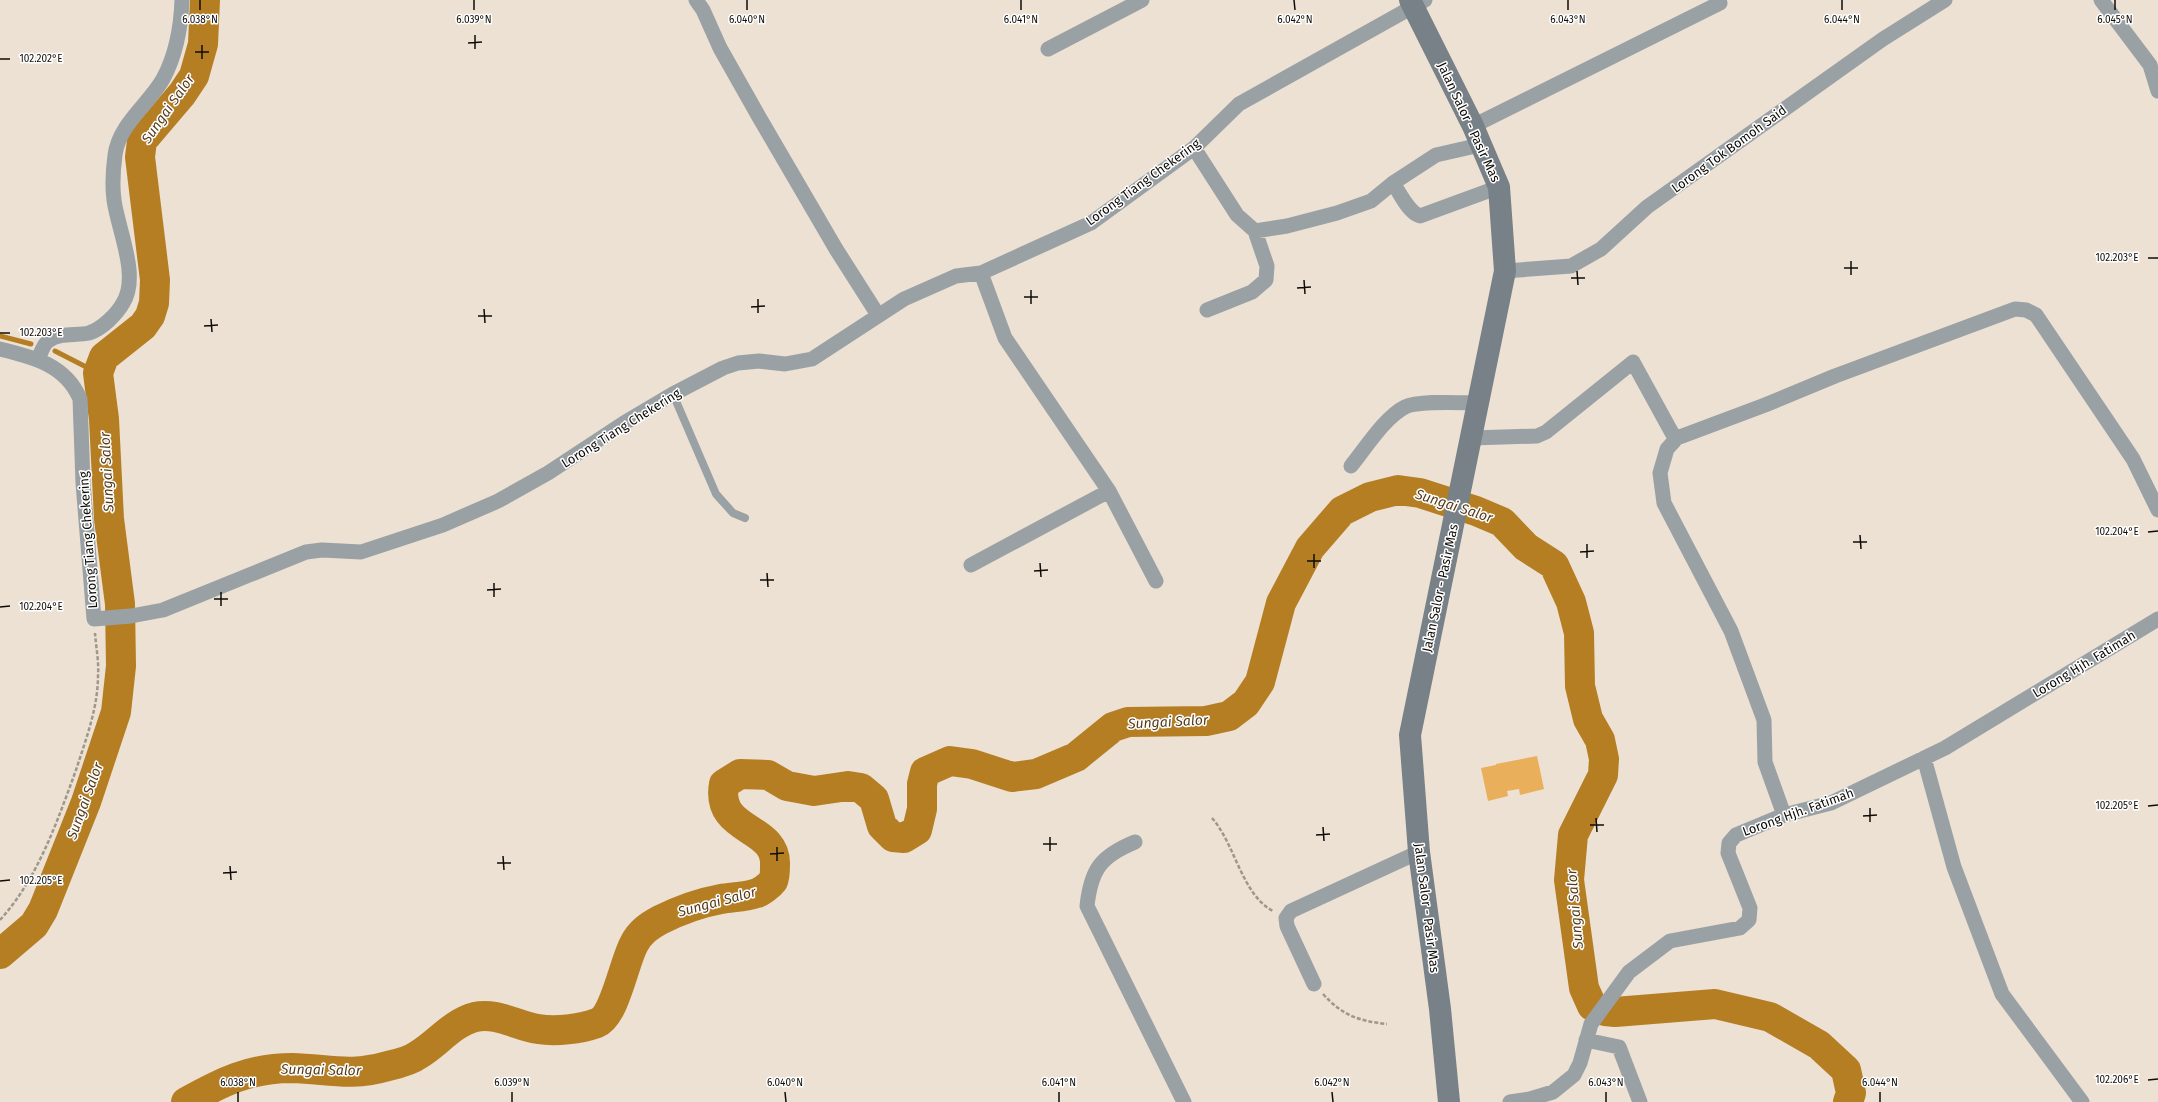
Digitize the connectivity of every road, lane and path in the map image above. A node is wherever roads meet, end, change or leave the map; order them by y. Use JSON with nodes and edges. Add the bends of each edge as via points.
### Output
{"nodes":[{"id":1,"x":182,"y":0,"type":"edge"},
{"id":2,"x":696,"y":0,"type":"edge"},
{"id":3,"x":1142,"y":0,"type":"edge"},
{"id":4,"x":1946,"y":0,"type":"edge"},
{"id":5,"x":2101,"y":0,"type":"edge"},
{"id":6,"x":1416,"y":2,"type":"edge"},
{"id":7,"x":1720,"y":3,"type":"dead end"},
{"id":8,"x":1048,"y":49,"type":"dead end"},
{"id":9,"x":2158,"y":91,"type":"edge"},
{"id":10,"x":1476,"y":135,"type":"junction"},
{"id":11,"x":1194,"y":148,"type":"junction"},
{"id":12,"x":1393,"y":183,"type":"junction"},
{"id":13,"x":1499,"y":187,"type":"junction"},
{"id":14,"x":1255,"y":231,"type":"junction"},
{"id":15,"x":1505,"y":271,"type":"junction"},
{"id":16,"x":981,"y":273,"type":"junction"},
{"id":17,"x":1207,"y":310,"type":"dead end"},
{"id":18,"x":878,"y":315,"type":"junction"},
{"id":19,"x":0,"y":349,"type":"edge"},
{"id":20,"x":38,"y":359,"type":"junction"},
{"id":21,"x":673,"y":394,"type":"junction"},
{"id":22,"x":1479,"y":403,"type":"junction"},
{"id":23,"x":1472,"y":438,"type":"junction"},
{"id":24,"x":1677,"y":438,"type":"junction"},
{"id":25,"x":1351,"y":466,"type":"dead end"},
{"id":26,"x":1109,"y":491,"type":"junction"},
{"id":27,"x":2158,"y":510,"type":"edge"},
{"id":28,"x":745,"y":518,"type":"dead end"},
{"id":29,"x":971,"y":565,"type":"dead end"},
{"id":30,"x":1156,"y":581,"type":"dead end"},
{"id":31,"x":101,"y":618,"type":"junction"},
{"id":32,"x":2158,"y":619,"type":"edge"},
{"id":33,"x":1924,"y":758,"type":"junction"},
{"id":34,"x":1784,"y":815,"type":"junction"},
{"id":35,"x":1212,"y":818,"type":"dead end"},
{"id":36,"x":1135,"y":842,"type":"dead end"},
{"id":37,"x":1419,"y":852,"type":"junction"},
{"id":38,"x":1286,"y":918,"type":"junction"},
{"id":39,"x":0,"y":920,"type":"edge"},
{"id":40,"x":1314,"y":984,"type":"joint"},
{"id":41,"x":1387,"y":1024,"type":"dead end"},
{"id":42,"x":1586,"y":1040,"type":"junction"},
{"id":43,"x":1184,"y":1102,"type":"edge"},
{"id":44,"x":1449,"y":1102,"type":"edge"},
{"id":45,"x":1510,"y":1102,"type":"edge"},
{"id":46,"x":1640,"y":1102,"type":"edge"},
{"id":47,"x":2082,"y":1102,"type":"edge"}],
"edges":[{"from":1,"to":20,"type":"street","via":[[179,36],[163,80],[135,115],[115,152],[114,201],[129,271],[128,294],[122,305],[97,330],[49,340]]},
{"from":2,"to":18,"type":"street","via":[[759,117],[836,250]]},
{"from":3,"to":8,"type":"street"},
{"from":4,"to":15,"type":"street","name":"Lorong Tok Bomoh Said","via":[[1883,39],[1647,207],[1601,249],[1571,266]]},
{"from":5,"to":9,"type":"street","via":[[2150,65]]},
{"from":6,"to":10,"type":"main road","name":"Jalan Salor - Pasir Mas"},
{"from":6,"to":11,"type":"street","name":"Lorong Tiang Chekering","via":[[1239,104]]},
{"from":7,"to":10,"type":"street"},
{"from":10,"to":12,"type":"street","via":[[1436,155]]},
{"from":10,"to":13,"type":"main road","name":"Jalan Salor - Pasir Mas"},
{"from":11,"to":14,"type":"street","via":[[1237,215]]},
{"from":11,"to":16,"type":"street","name":"Lorong Tiang Chekering","via":[[1091,223]]},
{"from":12,"to":13,"type":"street","via":[[1414,214],[1420,216]]},
{"from":12,"to":14,"type":"street","via":[[1371,201],[1337,213],[1273,230]]},
{"from":13,"to":15,"type":"main road","name":"Jalan Salor - Pasir Mas"},
{"from":14,"to":17,"type":"street","via":[[1267,266],[1266,280],[1252,292]]},
{"from":15,"to":22,"type":"main road","name":"Jalan Salor - Pasir Mas"},
{"from":16,"to":18,"type":"street","name":"Lorong Tiang Chekering","via":[[956,276],[904,299]]},
{"from":16,"to":26,"type":"street","via":[[1005,338]]},
{"from":18,"to":21,"type":"street","name":"Lorong Tiang Chekering","via":[[812,358],[785,364],[760,361],[738,363]]},
{"from":19,"to":20,"type":"street","name":"Lorong Tiang Chekering"},
{"from":20,"to":31,"type":"street","name":"Lorong Tiang Chekering","via":[[66,376],[80,399],[83,483]]},
{"from":21,"to":28,"type":"lane","via":[[716,494],[733,513]]},
{"from":21,"to":31,"type":"street","name":"Lorong Tiang Chekering","via":[[548,473],[498,501],[444,525],[362,552],[306,552],[164,610]]},
{"from":22,"to":23,"type":"main road","name":"Jalan Salor - Pasir Mas"},
{"from":22,"to":25,"type":"street","via":[[1406,406],[1393,415]]},
{"from":23,"to":24,"type":"street","via":[[1537,436],[1546,432],[1633,362]]},
{"from":23,"to":37,"type":"main road","name":"Jalan Salor - Pasir Mas","via":[[1410,735]]},
{"from":24,"to":27,"type":"street","via":[[2015,309],[2026,310],[2036,315],[2133,459]]},
{"from":24,"to":34,"type":"street","via":[[1667,449],[1660,474],[1664,504],[1731,631],[1764,720],[1765,762]]},
{"from":26,"to":29,"type":"street"},
{"from":26,"to":30,"type":"street"},
{"from":31,"to":39,"type":"path","via":[[98,675],[91,724],[70,789],[24,891]]},
{"from":32,"to":33,"type":"street","name":"Lorong Hjh. Fatimah","via":[[1945,748]]},
{"from":33,"to":34,"type":"street","name":"Lorong Hjh. Fatimah","via":[[1831,803]]},
{"from":33,"to":47,"type":"street","via":[[1954,867],[2002,994]]},
{"from":34,"to":42,"type":"street","name":"Lorong Hjh. Fatimah","via":[[1736,835],[1729,843],[1728,853],[1750,908],[1749,920],[1740,928],[1670,942],[1629,972],[1591,1024]]},
{"from":35,"to":38,"type":"path","via":[[1221,828],[1254,894],[1263,906]]},
{"from":36,"to":43,"type":"street","via":[[1115,850],[1098,867],[1089,884],[1087,906]]},
{"from":37,"to":38,"type":"street","via":[[1291,912]]},
{"from":37,"to":44,"type":"main road","name":"Jalan Salor - Pasir Mas","via":[[1440,1009]]},
{"from":38,"to":40,"type":"street","via":[[1287,926]]},
{"from":40,"to":41,"type":"path","via":[[1334,1006],[1363,1022]]},
{"from":42,"to":45,"type":"street","name":"Lorong Hjh. Fatimah","via":[[1574,1075],[1553,1092]]},
{"from":42,"to":46,"type":"street","via":[[1619,1046]]}]}
